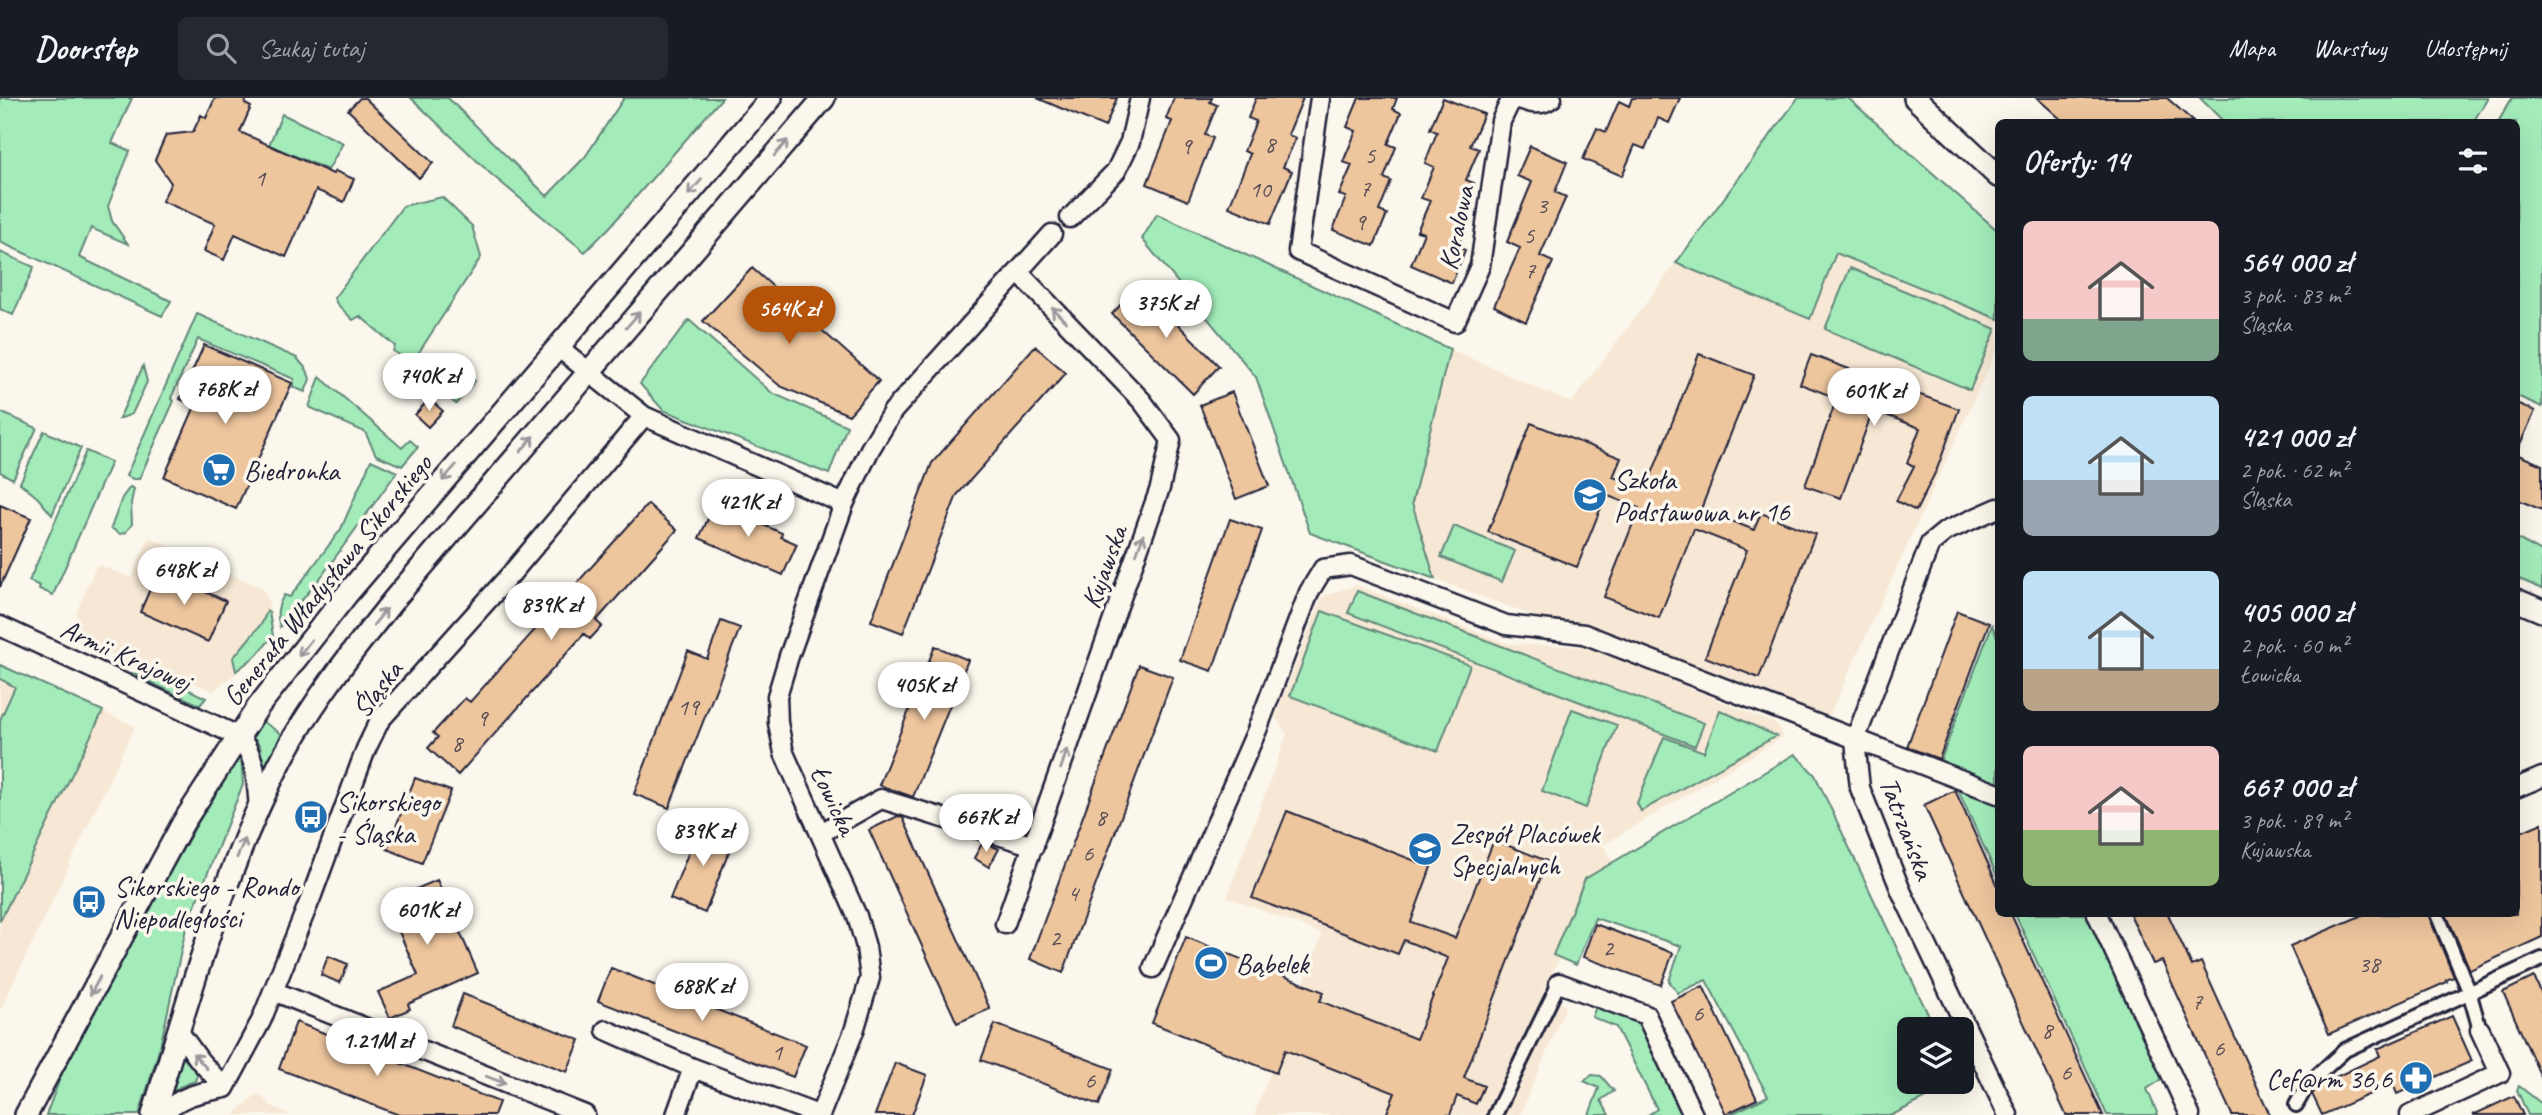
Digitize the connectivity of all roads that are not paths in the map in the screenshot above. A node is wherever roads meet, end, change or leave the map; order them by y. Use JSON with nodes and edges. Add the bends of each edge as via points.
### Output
{"nodes":[{"id":1,"x":771,"y":98,"type":"edge"},
{"id":2,"x":824,"y":98,"type":"edge"},
{"id":3,"x":1140,"y":98,"type":"edge"},
{"id":4,"x":1320,"y":98,"type":"edge"},
{"id":5,"x":1514,"y":98,"type":"edge"},
{"id":6,"x":1552,"y":98,"type":"edge"},
{"id":7,"x":1915,"y":98,"type":"edge"},
{"id":8,"x":1995,"y":173,"type":"edge"},
{"id":9,"x":1070,"y":218,"type":"dead end"},
{"id":10,"x":1052,"y":234,"type":"dead end"},
{"id":11,"x":1018,"y":272,"type":"junction"},
{"id":12,"x":558,"y":347,"type":"junction"},
{"id":13,"x":588,"y":372,"type":"junction"},
{"id":14,"x":644,"y":416,"type":"junction"},
{"id":15,"x":845,"y":504,"type":"junction"},
{"id":16,"x":1995,"y":509,"type":"edge"},
{"id":17,"x":2520,"y":602,"type":"edge"},
{"id":18,"x":2542,"y":611,"type":"edge"},
{"id":19,"x":0,"y":626,"type":"edge"},
{"id":20,"x":238,"y":736,"type":"junction"},
{"id":21,"x":1855,"y":740,"type":"junction"},
{"id":22,"x":2542,"y":777,"type":"edge"},
{"id":23,"x":2520,"y":786,"type":"edge"},
{"id":24,"x":1995,"y":793,"type":"edge"},
{"id":25,"x":258,"y":807,"type":"junction"},
{"id":26,"x":821,"y":833,"type":"junction"},
{"id":27,"x":1034,"y":846,"type":"junction"},
{"id":28,"x":2098,"y":917,"type":"edge"},
{"id":29,"x":2438,"y":917,"type":"edge"},
{"id":30,"x":1005,"y":924,"type":"dead end"},
{"id":31,"x":2542,"y":959,"type":"edge"},
{"id":32,"x":1153,"y":968,"type":"dead end"},
{"id":33,"x":1559,"y":983,"type":"joint"},
{"id":34,"x":273,"y":991,"type":"junction"},
{"id":35,"x":2469,"y":991,"type":"junction"},
{"id":36,"x":606,"y":1030,"type":"dead end"},
{"id":37,"x":2480,"y":1030,"type":"joint"},
{"id":38,"x":179,"y":1032,"type":"junction"},
{"id":39,"x":694,"y":1068,"type":"junction"},
{"id":40,"x":225,"y":1088,"type":"junction"},
{"id":41,"x":2296,"y":1105,"type":"dead end"},
{"id":42,"x":2433,"y":1110,"type":"edge"},
{"id":43,"x":26,"y":1115,"type":"edge"},
{"id":44,"x":153,"y":1115,"type":"edge"},
{"id":45,"x":161,"y":1115,"type":"edge"},
{"id":46,"x":585,"y":1115,"type":"edge"},
{"id":47,"x":676,"y":1115,"type":"edge"},
{"id":48,"x":819,"y":1115,"type":"edge"},
{"id":49,"x":1495,"y":1115,"type":"edge"},
{"id":50,"x":1693,"y":1115,"type":"edge"},
{"id":51,"x":2008,"y":1115,"type":"edge"},
{"id":52,"x":2190,"y":1115,"type":"edge"},
{"id":53,"x":2410,"y":1115,"type":"edge"}],
"edges":[{"from":1,"to":12,"type":"street","name":"Generała Władysława Sikorskiego","one_way":true},
{"from":13,"to":2,"type":"street","one_way":true},
{"from":3,"to":9,"type":"street","via":[[1130,142],[1116,171]]},
{"from":4,"to":5,"type":"street","name":"Koralowa","via":[[1298,251],[1455,322],[1480,265],[1501,121]]},
{"from":5,"to":6,"type":"street","via":[[1545,103]]},
{"from":7,"to":8,"type":"street"},
{"from":10,"to":11,"type":"street","name":"Łowicka"},
{"from":11,"to":15,"type":"street","name":"Łowicka","via":[[893,411]]},
{"from":27,"to":11,"type":"street","name":"Kujawska","one_way":true,"via":[[1160,488],[1171,440],[1142,401]]},
{"from":12,"to":13,"type":"street"},
{"from":12,"to":20,"type":"street","name":"Generała Władysława Sikorskiego","one_way":true,"via":[[347,594]]},
{"from":13,"to":14,"type":"street"},
{"from":25,"to":13,"type":"street","one_way":true,"via":[[296,734],[351,654]]},
{"from":14,"to":15,"type":"street"},
{"from":14,"to":34,"type":"street","name":"Śląska","via":[[380,720]]},
{"from":15,"to":26,"type":"street","name":"Łowicka","via":[[777,696],[783,753]]},
{"from":16,"to":21,"type":"street","name":"Tatrzańska","via":[[1946,531],[1930,544]]},
{"from":17,"to":18,"type":"street"},
{"from":19,"to":20,"type":"street","name":"Armii Krajowej"},
{"from":20,"to":25,"type":"street","via":[[255,763]]},
{"from":20,"to":43,"type":"street","name":"Generała Władysława Sikorskiego","one_way":true,"via":[[183,823]]},
{"from":21,"to":24,"type":"street"},
{"from":21,"to":32,"type":"street","via":[[1584,634],[1506,625],[1351,565],[1323,569],[1309,592],[1257,730]]},
{"from":21,"to":51,"type":"street","name":"Tatrzańska","via":[[1860,788],[1901,891]]},
{"from":22,"to":23,"type":"street"},
{"from":38,"to":25,"type":"street","one_way":true,"via":[[222,892]]},
{"from":26,"to":27,"type":"street","via":[[881,799]]},
{"from":26,"to":48,"type":"street","name":"Łowicka","via":[[857,916],[870,978],[857,1023]]},
{"from":27,"to":30,"type":"street","name":"Kujawska"},
{"from":28,"to":52,"type":"street"},
{"from":29,"to":35,"type":"street"},
{"from":31,"to":35,"type":"street"},
{"from":33,"to":49,"type":"street"},
{"from":33,"to":50,"type":"street","via":[[1646,1015]]},
{"from":34,"to":40,"type":"street","name":"Śląska"},
{"from":34,"to":46,"type":"street","one_way":true},
{"from":35,"to":37,"type":"street"},
{"from":35,"to":41,"type":"street","via":[[2345,1050],[2308,1084]]},
{"from":36,"to":39,"type":"street"},
{"from":37,"to":42,"type":"street","via":[[2500,1073]]},
{"from":40,"to":38,"type":"street","one_way":true},
{"from":38,"to":44,"type":"street"},
{"from":39,"to":47,"type":"street"},
{"from":39,"to":48,"type":"street"},
{"from":40,"to":45,"type":"street","via":[[191,1094]]},
{"from":42,"to":53,"type":"street"}]}
